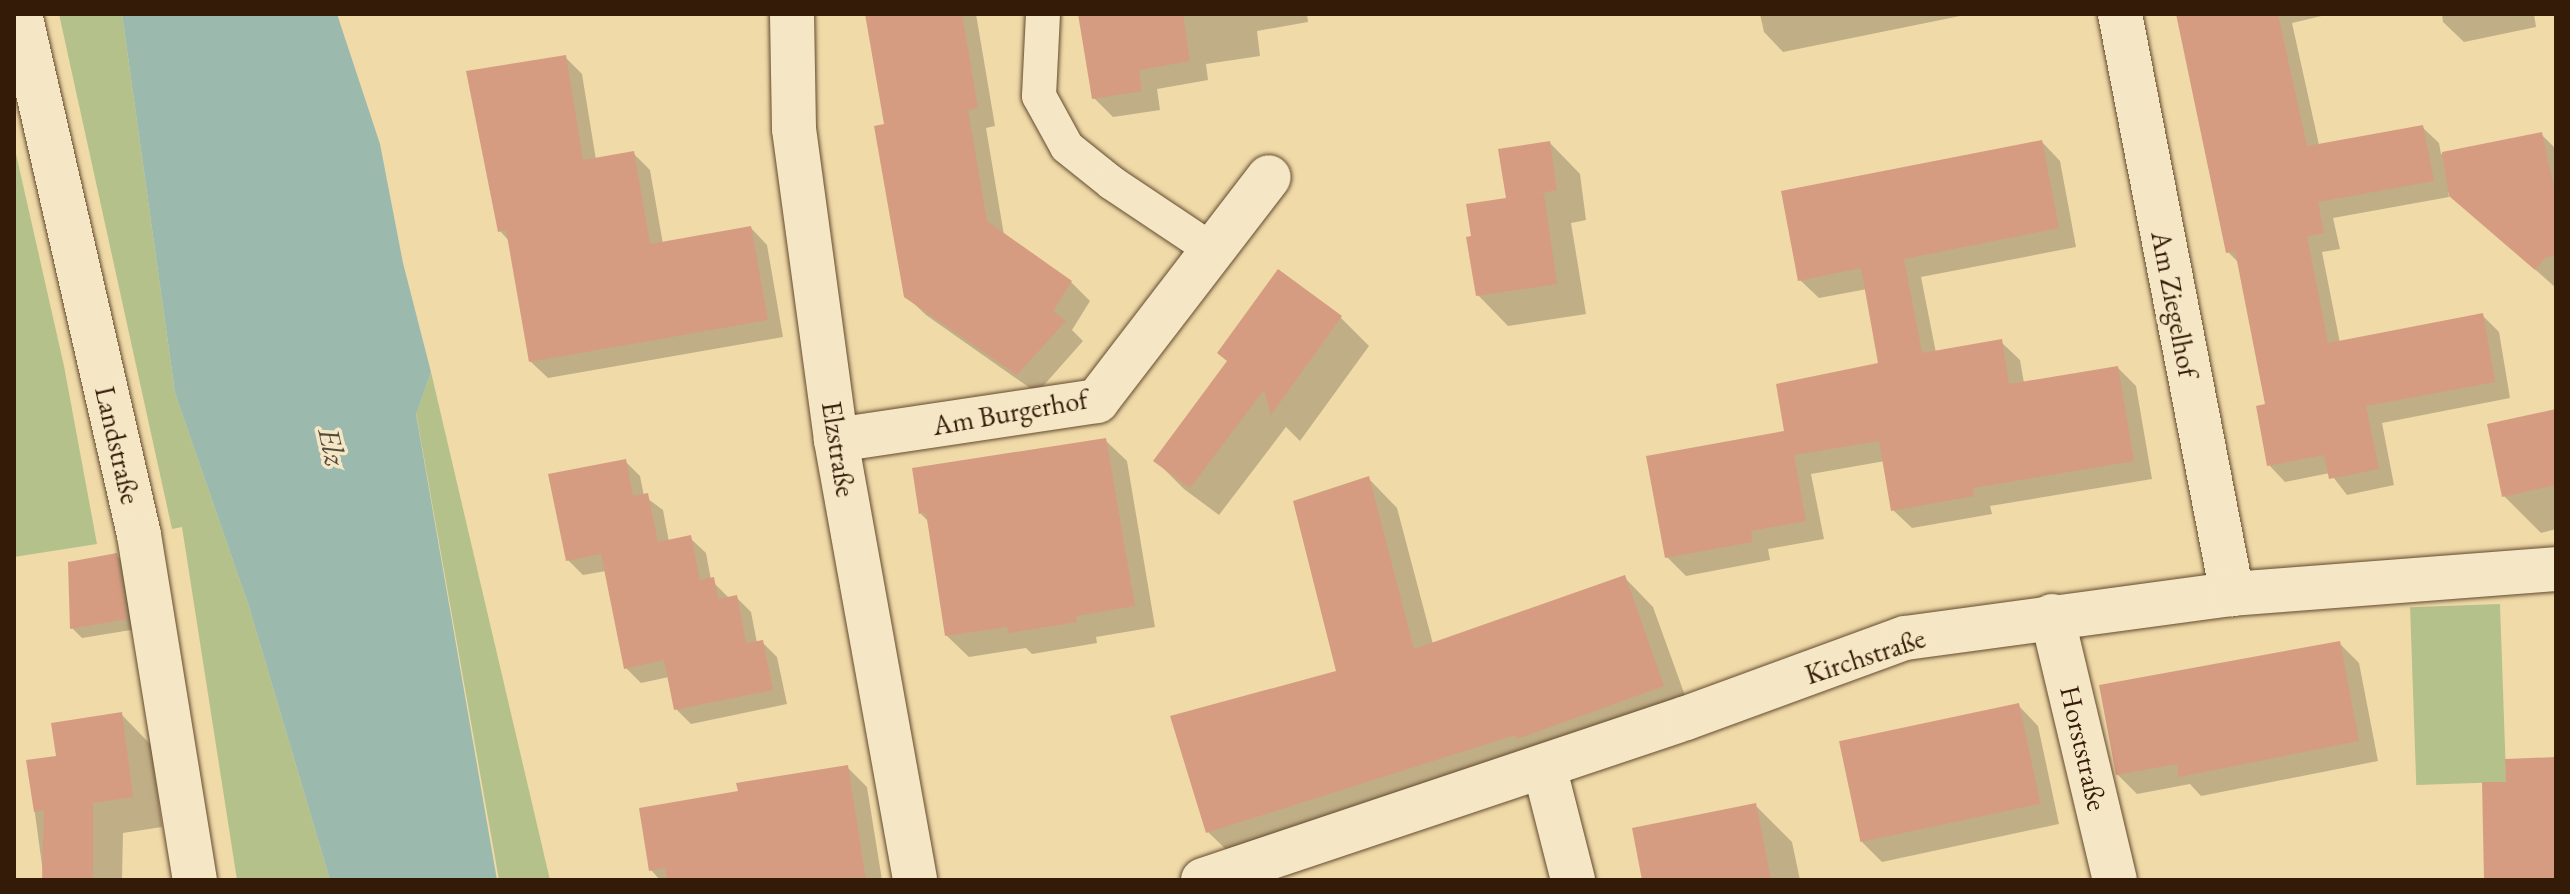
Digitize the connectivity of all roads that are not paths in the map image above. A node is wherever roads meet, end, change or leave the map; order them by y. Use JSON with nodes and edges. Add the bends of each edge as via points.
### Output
{"nodes":[{"id":1,"x":20,"y":14,"type":"edge"},
{"id":2,"x":792,"y":14,"type":"edge"},
{"id":3,"x":1043,"y":14,"type":"edge"},
{"id":4,"x":2120,"y":14,"type":"edge"},
{"id":5,"x":1269,"y":177,"type":"dead end"},
{"id":6,"x":1212,"y":250,"type":"junction"},
{"id":7,"x":836,"y":440,"type":"junction"},
{"id":8,"x":2556,"y":569,"type":"edge"},
{"id":9,"x":2232,"y":594,"type":"junction"},
{"id":10,"x":2052,"y":616,"type":"junction"},
{"id":11,"x":1544,"y":766,"type":"junction"},
{"id":12,"x":195,"y":880,"type":"edge"},
{"id":13,"x":915,"y":880,"type":"edge"},
{"id":14,"x":1203,"y":880,"type":"edge"},
{"id":15,"x":1573,"y":880,"type":"edge"},
{"id":16,"x":2115,"y":880,"type":"edge"}],
"edges":[{"from":1,"to":12,"type":"street","name":"Landstraße","via":[[139,535]]},
{"from":2,"to":7,"type":"street","name":"Elzstraße","via":[[794,129]]},
{"from":3,"to":6,"type":"street","via":[[1039,96],[1067,147]]},
{"from":4,"to":9,"type":"street","name":"Am Ziegelhof"},
{"from":5,"to":6,"type":"street","name":"Am Burgerhof"},
{"from":6,"to":7,"type":"street","name":"Am Burgerhof","via":[[1097,401]]},
{"from":7,"to":13,"type":"street","name":"Elzstraße"},
{"from":8,"to":9,"type":"street","name":"Kirchstraße"},
{"from":9,"to":10,"type":"street","name":"Kirchstraße"},
{"from":10,"to":11,"type":"street","name":"Kirchstraße","via":[[1905,638]]},
{"from":10,"to":16,"type":"street","name":"Horststraße"},
{"from":11,"to":14,"type":"street","name":"Kirchstraße"},
{"from":11,"to":15,"type":"street"}]}
